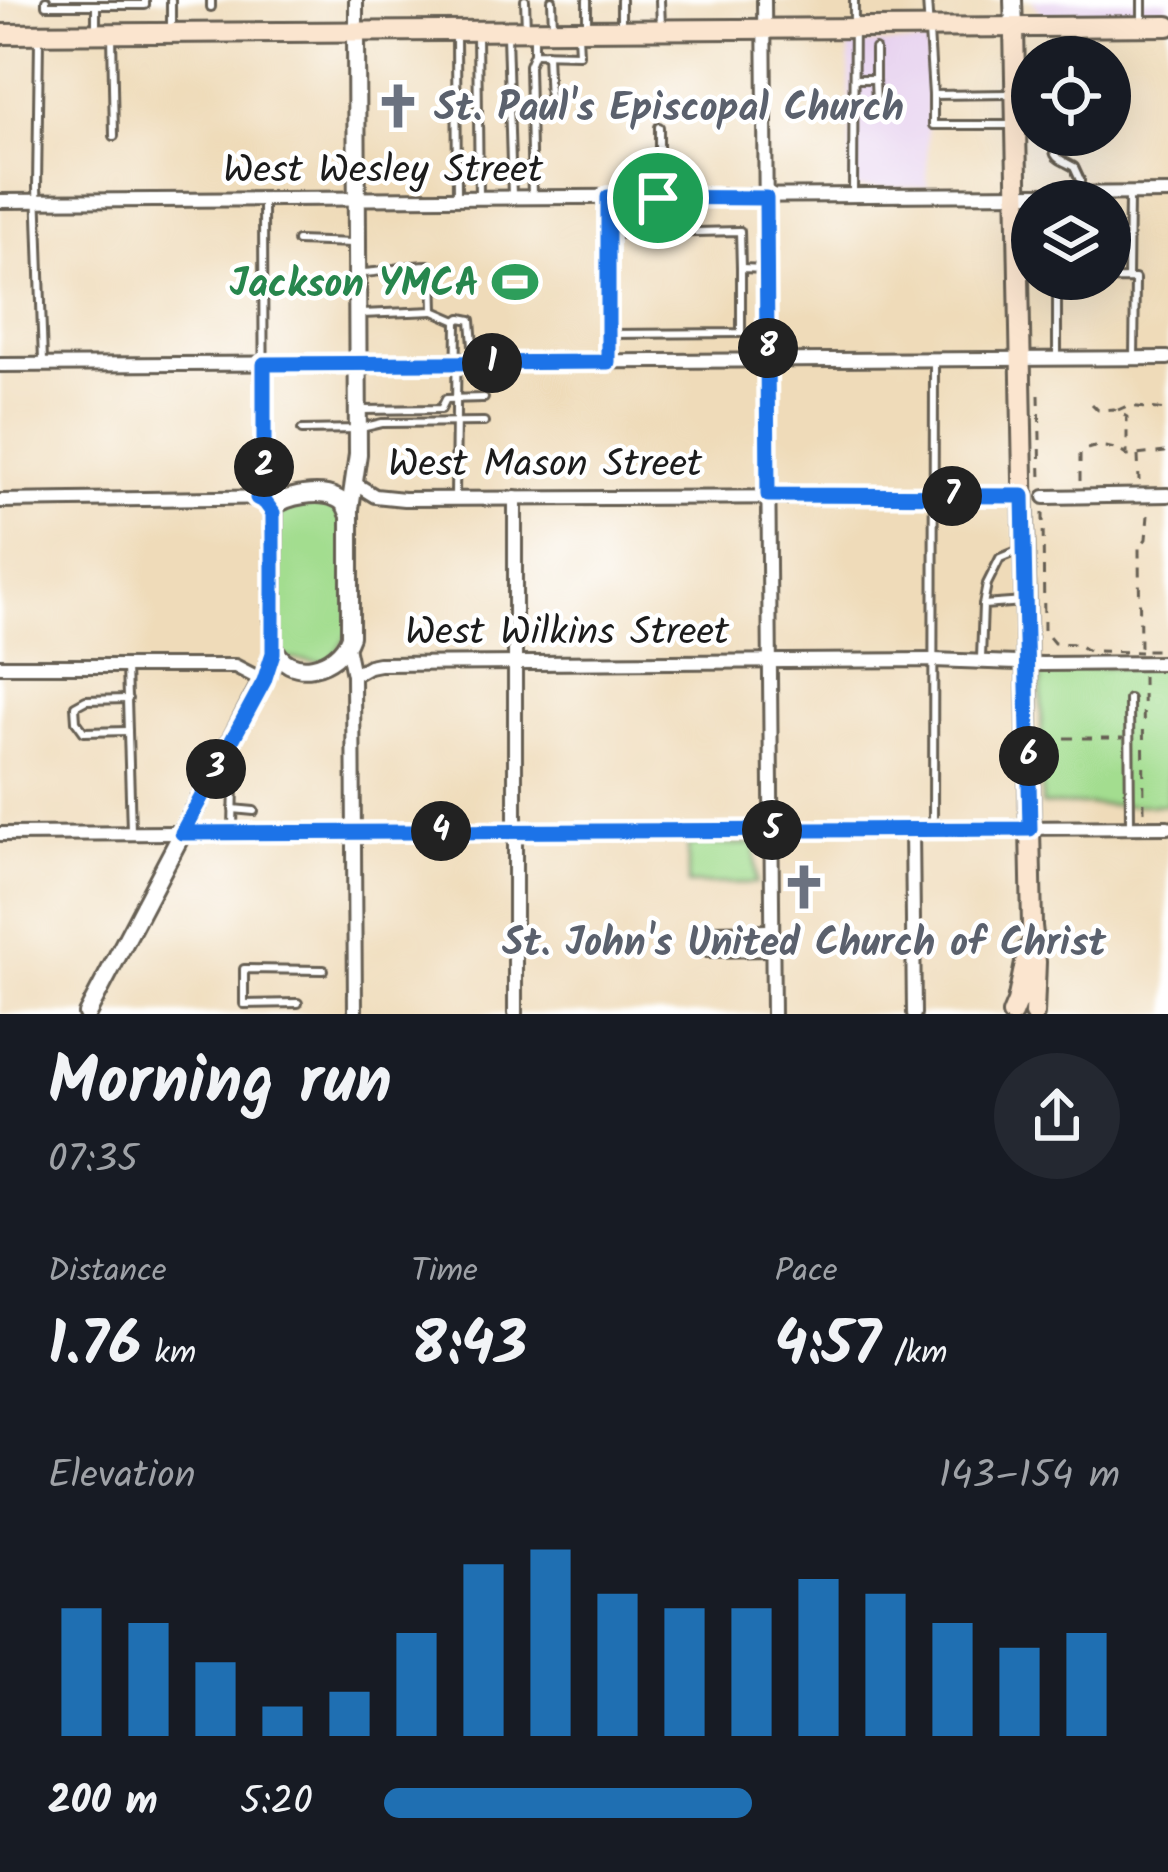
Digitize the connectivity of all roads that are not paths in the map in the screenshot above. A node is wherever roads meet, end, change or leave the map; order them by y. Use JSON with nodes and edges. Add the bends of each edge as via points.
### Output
{"nodes":[{"id":1,"x":46,"y":0,"type":"edge"},
{"id":2,"x":145,"y":0,"type":"edge"},
{"id":3,"x":171,"y":0,"type":"edge"},
{"id":4,"x":356,"y":0,"type":"edge"},
{"id":5,"x":526,"y":0,"type":"edge"},
{"id":6,"x":552,"y":0,"type":"edge"},
{"id":7,"x":587,"y":0,"type":"edge"},
{"id":8,"x":621,"y":0,"type":"edge"},
{"id":9,"x":660,"y":0,"type":"edge"},
{"id":10,"x":764,"y":0,"type":"edge"},
{"id":11,"x":854,"y":0,"type":"edge"},
{"id":12,"x":927,"y":0,"type":"edge"},
{"id":13,"x":1013,"y":0,"type":"edge"},
{"id":14,"x":1142,"y":0,"type":"edge"},
{"id":15,"x":96,"y":5,"type":"junction"},
{"id":16,"x":1142,"y":26,"type":"junction"},
{"id":17,"x":1168,"y":26,"type":"edge"},
{"id":18,"x":1014,"y":28,"type":"junction"},
{"id":19,"x":854,"y":29,"type":"junction"},
{"id":20,"x":928,"y":29,"type":"junction"},
{"id":21,"x":582,"y":31,"type":"junction"},
{"id":22,"x":622,"y":31,"type":"junction"},
{"id":23,"x":661,"y":31,"type":"junction"},
{"id":24,"x":764,"y":31,"type":"junction"},
{"id":25,"x":39,"y":32,"type":"junction"},
{"id":26,"x":104,"y":32,"type":"junction"},
{"id":27,"x":171,"y":32,"type":"junction"},
{"id":28,"x":356,"y":32,"type":"junction"},
{"id":29,"x":456,"y":32,"type":"junction"},
{"id":30,"x":477,"y":32,"type":"junction"},
{"id":31,"x":530,"y":32,"type":"junction"},
{"id":32,"x":0,"y":34,"type":"edge"},
{"id":33,"x":1015,"y":36,"type":"edge"},
{"id":34,"x":875,"y":49,"type":"dead end"},
{"id":35,"x":534,"y":53,"type":"junction"},
{"id":36,"x":547,"y":53,"type":"junction"},
{"id":37,"x":854,"y":79,"type":"junction"},
{"id":38,"x":875,"y":79,"type":"junction"},
{"id":39,"x":933,"y":95,"type":"junction"},
{"id":40,"x":1011,"y":98,"type":"edge"},
{"id":41,"x":549,"y":103,"type":"dead end"},
{"id":42,"x":876,"y":105,"type":"dead end"},
{"id":43,"x":1011,"y":125,"type":"edge"},
{"id":44,"x":659,"y":127,"type":"dead end"},
{"id":45,"x":114,"y":136,"type":"dead end"},
{"id":46,"x":1054,"y":156,"type":"edge"},
{"id":47,"x":1080,"y":180,"type":"edge"},
{"id":48,"x":1131,"y":193,"type":"edge"},
{"id":49,"x":1168,"y":193,"type":"edge"},
{"id":50,"x":1011,"y":195,"type":"edge"},
{"id":51,"x":457,"y":197,"type":"junction"},
{"id":52,"x":512,"y":197,"type":"junction"},
{"id":53,"x":532,"y":197,"type":"junction"},
{"id":54,"x":608,"y":197,"type":"junction"},
{"id":55,"x":853,"y":197,"type":"junction"},
{"id":56,"x":357,"y":198,"type":"junction"},
{"id":57,"x":479,"y":198,"type":"junction"},
{"id":58,"x":658,"y":198,"type":"junction"},
{"id":59,"x":766,"y":198,"type":"junction"},
{"id":60,"x":263,"y":199,"type":"junction"},
{"id":61,"x":0,"y":201,"type":"edge"},
{"id":62,"x":38,"y":201,"type":"junction"},
{"id":63,"x":608,"y":234,"type":"junction"},
{"id":64,"x":297,"y":241,"type":"dead end"},
{"id":65,"x":357,"y":243,"type":"junction"},
{"id":66,"x":740,"y":268,"type":"junction"},
{"id":67,"x":767,"y":269,"type":"junction"},
{"id":68,"x":357,"y":273,"type":"junction"},
{"id":69,"x":1131,"y":279,"type":"edge"},
{"id":70,"x":1018,"y":300,"type":"edge"},
{"id":71,"x":1057,"y":300,"type":"edge"},
{"id":72,"x":434,"y":310,"type":"junction"},
{"id":73,"x":357,"y":314,"type":"junction"},
{"id":74,"x":457,"y":321,"type":"junction"},
{"id":75,"x":608,"y":334,"type":"junction"},
{"id":76,"x":934,"y":358,"type":"junction"},
{"id":77,"x":1057,"y":358,"type":"junction"},
{"id":78,"x":1134,"y":358,"type":"junction"},
{"id":79,"x":1168,"y":358,"type":"edge"},
{"id":80,"x":1019,"y":359,"type":"junction"},
{"id":81,"x":768,"y":360,"type":"junction"},
{"id":82,"x":608,"y":362,"type":"junction"},
{"id":83,"x":357,"y":363,"type":"junction"},
{"id":84,"x":456,"y":363,"type":"junction"},
{"id":85,"x":474,"y":363,"type":"junction"},
{"id":86,"x":264,"y":364,"type":"junction"},
{"id":87,"x":0,"y":365,"type":"edge"},
{"id":88,"x":43,"y":365,"type":"junction"},
{"id":89,"x":455,"y":398,"type":"junction"},
{"id":90,"x":484,"y":398,"type":"dead end"},
{"id":91,"x":357,"y":420,"type":"junction"},
{"id":92,"x":455,"y":422,"type":"junction"},
{"id":93,"x":484,"y":422,"type":"dead end"},
{"id":94,"x":302,"y":430,"type":"dead end"},
{"id":95,"x":354,"y":483,"type":"junction"},
{"id":96,"x":329,"y":495,"type":"junction"},
{"id":97,"x":768,"y":495,"type":"junction"},
{"id":98,"x":934,"y":495,"type":"junction"},
{"id":99,"x":1168,"y":495,"type":"edge"},
{"id":100,"x":1023,"y":496,"type":"junction"},
{"id":101,"x":1046,"y":497,"type":"dead end"},
{"id":102,"x":455,"y":498,"type":"junction"},
{"id":103,"x":515,"y":498,"type":"junction"},
{"id":104,"x":0,"y":501,"type":"edge"},
{"id":105,"x":265,"y":503,"type":"junction"},
{"id":106,"x":350,"y":517,"type":"junction"},
{"id":107,"x":1024,"y":549,"type":"junction"},
{"id":108,"x":1026,"y":602,"type":"junction"},
{"id":109,"x":982,"y":605,"type":"junction"},
{"id":110,"x":273,"y":645,"type":"junction"},
{"id":111,"x":346,"y":646,"type":"junction"},
{"id":112,"x":933,"y":660,"type":"junction"},
{"id":113,"x":769,"y":661,"type":"junction"},
{"id":114,"x":981,"y":662,"type":"junction"},
{"id":115,"x":515,"y":663,"type":"junction"},
{"id":116,"x":1027,"y":663,"type":"junction"},
{"id":117,"x":1168,"y":663,"type":"edge"},
{"id":118,"x":0,"y":666,"type":"edge"},
{"id":119,"x":126,"y":666,"type":"junction"},
{"id":120,"x":297,"y":667,"type":"junction"},
{"id":121,"x":318,"y":667,"type":"junction"},
{"id":122,"x":353,"y":675,"type":"junction"},
{"id":123,"x":264,"y":681,"type":"junction"},
{"id":124,"x":128,"y":699,"type":"junction"},
{"id":125,"x":1129,"y":699,"type":"dead end"},
{"id":126,"x":128,"y":731,"type":"junction"},
{"id":127,"x":215,"y":772,"type":"junction"},
{"id":128,"x":233,"y":809,"type":"junction"},
{"id":129,"x":254,"y":811,"type":"dead end"},
{"id":130,"x":1168,"y":827,"type":"edge"},
{"id":131,"x":1130,"y":828,"type":"junction"},
{"id":132,"x":912,"y":829,"type":"junction"},
{"id":133,"x":933,"y":829,"type":"junction"},
{"id":134,"x":1030,"y":829,"type":"junction"},
{"id":135,"x":514,"y":830,"type":"junction"},
{"id":136,"x":770,"y":830,"type":"junction"},
{"id":137,"x":354,"y":831,"type":"junction"},
{"id":138,"x":182,"y":833,"type":"junction"},
{"id":139,"x":232,"y":833,"type":"junction"},
{"id":140,"x":0,"y":834,"type":"edge"},
{"id":141,"x":131,"y":834,"type":"junction"},
{"id":142,"x":1032,"y":926,"type":"junction"},
{"id":143,"x":771,"y":928,"type":"junction"},
{"id":144,"x":772,"y":952,"type":"junction"},
{"id":145,"x":324,"y":970,"type":"dead end"},
{"id":146,"x":298,"y":1003,"type":"dead end"},
{"id":147,"x":244,"y":1004,"type":"junction"},
{"id":148,"x":87,"y":1014,"type":"edge"},
{"id":149,"x":243,"y":1014,"type":"edge"},
{"id":150,"x":355,"y":1014,"type":"edge"},
{"id":151,"x":515,"y":1014,"type":"edge"},
{"id":152,"x":772,"y":1014,"type":"edge"},
{"id":153,"x":914,"y":1014,"type":"edge"},
{"id":154,"x":1016,"y":1014,"type":"edge"},
{"id":155,"x":1034,"y":1014,"type":"edge"}],
"edges":[{"from":1,"to":15,"type":"lane"},
{"from":2,"to":15,"type":"lane"},
{"from":3,"to":27,"type":"lane"},
{"from":4,"to":28,"type":"street"},
{"from":5,"to":31,"type":"lane"},
{"from":6,"to":31,"type":"lane"},
{"from":7,"to":21,"type":"lane"},
{"from":8,"to":22,"type":"lane"},
{"from":9,"to":23,"type":"lane"},
{"from":10,"to":24,"type":"street"},
{"from":11,"to":19,"type":"lane"},
{"from":12,"to":20,"type":"lane"},
{"from":13,"to":18,"type":"street"},
{"from":14,"to":16,"type":"lane"},
{"from":15,"to":26,"type":"lane"},
{"from":16,"to":17,"type":"main road"},
{"from":16,"to":18,"type":"main road"},
{"from":18,"to":20,"type":"main road"},
{"from":18,"to":33,"type":"main road"},
{"from":19,"to":20,"type":"main road"},
{"from":19,"to":24,"type":"main road"},
{"from":19,"to":37,"type":"lane"},
{"from":20,"to":39,"type":"lane"},
{"from":21,"to":22,"type":"main road"},
{"from":21,"to":31,"type":"main road"},
{"from":21,"to":36,"type":"lane","via":[[579,53]]},
{"from":22,"to":23,"type":"main road"},
{"from":23,"to":24,"type":"main road"},
{"from":24,"to":59,"type":"street"},
{"from":25,"to":26,"type":"main road"},
{"from":25,"to":32,"type":"main road"},
{"from":25,"to":62,"type":"lane"},
{"from":26,"to":27,"type":"main road"},
{"from":26,"to":45,"type":"lane"},
{"from":27,"to":28,"type":"main road"},
{"from":28,"to":29,"type":"main road"},
{"from":28,"to":56,"type":"street"},
{"from":29,"to":30,"type":"main road"},
{"from":29,"to":51,"type":"lane"},
{"from":30,"to":31,"type":"main road"},
{"from":30,"to":57,"type":"lane"},
{"from":31,"to":35,"type":"lane"},
{"from":31,"to":52,"type":"lane"},
{"from":34,"to":38,"type":"lane"},
{"from":35,"to":36,"type":"lane"},
{"from":35,"to":53,"type":"lane"},
{"from":36,"to":41,"type":"lane"},
{"from":37,"to":38,"type":"lane"},
{"from":37,"to":55,"type":"lane"},
{"from":38,"to":42,"type":"lane"},
{"from":39,"to":40,"type":"lane"},
{"from":39,"to":43,"type":"lane","via":[[933,125]]},
{"from":44,"to":58,"type":"lane"},
{"from":46,"to":47,"type":"lane"},
{"from":48,"to":49,"type":"street","name":"West Wesley Street"},
{"from":50,"to":55,"type":"street","name":"West Wesley Street"},
{"from":51,"to":56,"type":"street","name":"West Wesley Street"},
{"from":51,"to":57,"type":"street","name":"West Wesley Street"},
{"from":52,"to":53,"type":"street","name":"West Wesley Street"},
{"from":52,"to":57,"type":"street","name":"West Wesley Street"},
{"from":53,"to":54,"type":"street","name":"West Wesley Street"},
{"from":54,"to":58,"type":"street","name":"West Wesley Street"},
{"from":54,"to":63,"type":"lane"},
{"from":55,"to":59,"type":"street","name":"West Wesley Street"},
{"from":56,"to":60,"type":"street","name":"West Wesley Street"},
{"from":56,"to":65,"type":"street"},
{"from":58,"to":59,"type":"street","name":"West Wesley Street"},
{"from":59,"to":67,"type":"street"},
{"from":60,"to":62,"type":"street","name":"West Wesley Street"},
{"from":60,"to":86,"type":"lane"},
{"from":61,"to":62,"type":"street","name":"West Wesley Street"},
{"from":62,"to":88,"type":"lane"},
{"from":63,"to":66,"type":"lane","via":[[740,231]]},
{"from":63,"to":75,"type":"lane"},
{"from":64,"to":65,"type":"lane"},
{"from":65,"to":68,"type":"street"},
{"from":66,"to":67,"type":"lane"},
{"from":66,"to":75,"type":"lane","via":[[741,333]]},
{"from":67,"to":81,"type":"street"},
{"from":68,"to":72,"type":"lane","via":[[428,265]]},
{"from":68,"to":73,"type":"street"},
{"from":69,"to":78,"type":"lane"},
{"from":70,"to":80,"type":"main road"},
{"from":71,"to":77,"type":"lane"},
{"from":72,"to":73,"type":"lane"},
{"from":72,"to":74,"type":"lane"},
{"from":73,"to":83,"type":"street"},
{"from":74,"to":84,"type":"lane"},
{"from":74,"to":85,"type":"lane","via":[[471,320]]},
{"from":75,"to":82,"type":"lane"},
{"from":76,"to":80,"type":"street"},
{"from":76,"to":81,"type":"street"},
{"from":76,"to":98,"type":"lane"},
{"from":77,"to":78,"type":"street"},
{"from":77,"to":80,"type":"street"},
{"from":78,"to":79,"type":"street"},
{"from":80,"to":100,"type":"main road"},
{"from":81,"to":82,"type":"street"},
{"from":81,"to":97,"type":"street"},
{"from":82,"to":85,"type":"street"},
{"from":83,"to":84,"type":"street"},
{"from":83,"to":86,"type":"street"},
{"from":83,"to":91,"type":"street"},
{"from":84,"to":85,"type":"street"},
{"from":84,"to":89,"type":"lane"},
{"from":86,"to":88,"type":"street"},
{"from":86,"to":105,"type":"lane"},
{"from":87,"to":88,"type":"street"},
{"from":89,"to":90,"type":"lane"},
{"from":89,"to":91,"type":"lane","via":[[441,409]]},
{"from":89,"to":92,"type":"lane"},
{"from":91,"to":92,"type":"lane"},
{"from":91,"to":94,"type":"lane"},
{"from":91,"to":95,"type":"street"},
{"from":92,"to":93,"type":"lane"},
{"from":92,"to":102,"type":"lane"},
{"from":95,"to":96,"type":"street","name":"West Mason Street"},
{"from":95,"to":102,"type":"street","name":"West Mason Street","via":[[386,498]]},
{"from":95,"to":106,"type":"street"},
{"from":96,"to":105,"type":"street","name":"West Mason Street"},
{"from":96,"to":106,"type":"street","name":"West Mason Street"},
{"from":97,"to":98,"type":"street","name":"West Mason Street"},
{"from":97,"to":103,"type":"street","name":"West Mason Street"},
{"from":97,"to":113,"type":"street"},
{"from":98,"to":100,"type":"street","name":"West Mason Street"},
{"from":98,"to":112,"type":"lane"},
{"from":99,"to":101,"type":"street"},
{"from":100,"to":107,"type":"main road"},
{"from":102,"to":103,"type":"street","name":"West Mason Street"},
{"from":103,"to":115,"type":"street"},
{"from":104,"to":105,"type":"street"},
{"from":105,"to":110,"type":"street"},
{"from":106,"to":111,"type":"street"},
{"from":107,"to":108,"type":"main road"},
{"from":107,"to":109,"type":"lane","via":[[1000,558]]},
{"from":108,"to":109,"type":"lane"},
{"from":108,"to":116,"type":"main road"},
{"from":109,"to":114,"type":"lane"},
{"from":110,"to":120,"type":"street"},
{"from":110,"to":123,"type":"street"},
{"from":111,"to":121,"type":"street"},
{"from":111,"to":122,"type":"street"},
{"from":112,"to":113,"type":"street","name":"West Wilkins Street"},
{"from":112,"to":114,"type":"street","name":"West Wilkins Street"},
{"from":112,"to":133,"type":"lane"},
{"from":113,"to":115,"type":"street","name":"West Wilkins Street"},
{"from":113,"to":136,"type":"street"},
{"from":114,"to":116,"type":"street","name":"West Wilkins Street"},
{"from":115,"to":122,"type":"street","name":"West Wilkins Street","via":[[379,664]]},
{"from":115,"to":135,"type":"street"},
{"from":116,"to":117,"type":"street","name":"West Wilkins Street"},
{"from":116,"to":134,"type":"main road"},
{"from":118,"to":119,"type":"street"},
{"from":119,"to":123,"type":"street","via":[[235,666]]},
{"from":119,"to":124,"type":"lane"},
{"from":120,"to":121,"type":"street","name":"West Wilkins Street"},
{"from":120,"to":123,"type":"street","name":"West Wilkins Street"},
{"from":121,"to":122,"type":"street","name":"West Wilkins Street"},
{"from":122,"to":137,"type":"street"},
{"from":123,"to":127,"type":"street"},
{"from":124,"to":126,"type":"lane"},
{"from":124,"to":126,"type":"lane","via":[[75,706],[84,732]]},
{"from":125,"to":131,"type":"lane"},
{"from":126,"to":141,"type":"lane"},
{"from":127,"to":128,"type":"lane","via":[[235,781]]},
{"from":127,"to":138,"type":"street"},
{"from":128,"to":129,"type":"lane"},
{"from":128,"to":139,"type":"lane"},
{"from":130,"to":131,"type":"street"},
{"from":131,"to":134,"type":"street"},
{"from":132,"to":133,"type":"street"},
{"from":132,"to":136,"type":"street"},
{"from":132,"to":153,"type":"street"},
{"from":133,"to":134,"type":"street"},
{"from":134,"to":142,"type":"main road"},
{"from":135,"to":136,"type":"street"},
{"from":135,"to":137,"type":"street"},
{"from":135,"to":151,"type":"street"},
{"from":136,"to":143,"type":"street"},
{"from":137,"to":139,"type":"street"},
{"from":137,"to":150,"type":"street"},
{"from":138,"to":139,"type":"street"},
{"from":138,"to":141,"type":"street"},
{"from":138,"to":148,"type":"street"},
{"from":140,"to":141,"type":"street"},
{"from":142,"to":154,"type":"main road"},
{"from":142,"to":155,"type":"main road"},
{"from":143,"to":144,"type":"street"},
{"from":143,"to":144,"type":"lane","via":[[704,935],[708,952]]},
{"from":144,"to":152,"type":"street"},
{"from":145,"to":147,"type":"lane","via":[[244,969]]},
{"from":146,"to":147,"type":"lane"},
{"from":147,"to":149,"type":"lane"}]}
